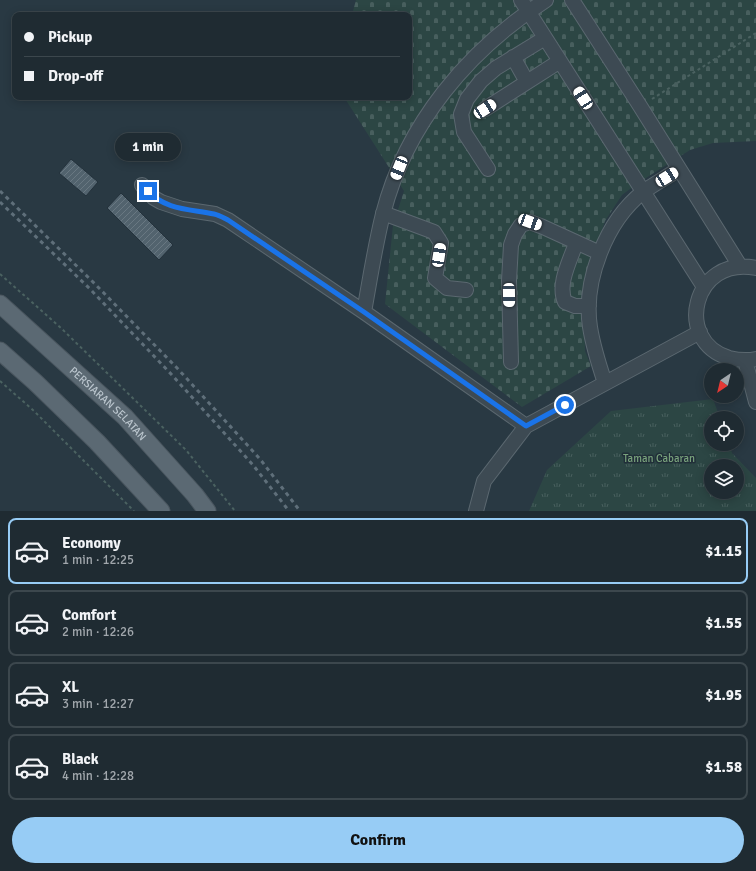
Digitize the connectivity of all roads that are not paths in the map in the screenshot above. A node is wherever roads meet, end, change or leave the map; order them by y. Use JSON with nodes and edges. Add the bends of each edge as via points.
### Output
{"nodes":[{"id":1,"x":546,"y":0,"type":"edge"},
{"id":2,"x":572,"y":0,"type":"edge"},
{"id":3,"x":524,"y":6,"type":"edge"},
{"id":4,"x":545,"y":38,"type":"junction"},
{"id":5,"x":513,"y":57,"type":"junction"},
{"id":6,"x":560,"y":61,"type":"junction"},
{"id":7,"x":527,"y":82,"type":"junction"},
{"id":8,"x":485,"y":109,"type":"dead end"},
{"id":9,"x":488,"y":169,"type":"dead end"},
{"id":10,"x":679,"y":169,"type":"junction"},
{"id":11,"x":142,"y":185,"type":"dead end"},
{"id":12,"x":643,"y":192,"type":"junction"},
{"id":13,"x":384,"y":213,"type":"junction"},
{"id":14,"x":576,"y":243,"type":"junction"},
{"id":15,"x":600,"y":253,"type":"junction"},
{"id":16,"x":740,"y":266,"type":"junction"},
{"id":17,"x":756,"y":268,"type":"edge"},
{"id":18,"x":704,"y":287,"type":"junction"},
{"id":19,"x":466,"y":290,"type":"dead end"},
{"id":20,"x":0,"y":304,"type":"edge"},
{"id":21,"x":589,"y":306,"type":"junction"},
{"id":22,"x":364,"y":312,"type":"junction"},
{"id":23,"x":700,"y":332,"type":"junction"},
{"id":24,"x":0,"y":351,"type":"edge"},
{"id":25,"x":751,"y":359,"type":"edge"},
{"id":26,"x":511,"y":362,"type":"dead end"},
{"id":27,"x":605,"y":383,"type":"junction"},
{"id":28,"x":756,"y":402,"type":"edge"},
{"id":29,"x":526,"y":426,"type":"junction"},
{"id":30,"x":161,"y":511,"type":"edge"},
{"id":31,"x":207,"y":511,"type":"edge"},
{"id":32,"x":476,"y":511,"type":"edge"}],
"edges":[{"from":1,"to":3,"type":"street"},
{"from":2,"to":10,"type":"street"},
{"from":3,"to":4,"type":"street"},
{"from":3,"to":13,"type":"street","via":[[464,68],[421,124],[405,154]]},
{"from":4,"to":5,"type":"street"},
{"from":4,"to":6,"type":"street"},
{"from":5,"to":7,"type":"street"},
{"from":5,"to":9,"type":"street","via":[[481,81],[467,99],[460,114],[464,132]]},
{"from":6,"to":7,"type":"street"},
{"from":6,"to":12,"type":"street"},
{"from":7,"to":8,"type":"street"},
{"from":10,"to":12,"type":"street"},
{"from":10,"to":16,"type":"street"},
{"from":11,"to":22,"type":"street","via":[[161,202],[182,209],[215,214],[228,220]]},
{"from":12,"to":15,"type":"street","via":[[625,210],[611,230]]},
{"from":12,"to":18,"type":"street"},
{"from":13,"to":19,"type":"street","via":[[434,232],[441,243],[435,278],[447,288]]},
{"from":13,"to":22,"type":"street"},
{"from":14,"to":15,"type":"street"},
{"from":14,"to":21,"type":"street","via":[[562,284],[562,295],[565,302],[575,306]]},
{"from":14,"to":26,"type":"street","via":[[530,222],[522,225],[515,234],[511,245],[509,281]]},
{"from":15,"to":21,"type":"street"},
{"from":16,"to":17,"type":"street"},
{"from":16,"to":18,"type":"street","via":[[726,269],[713,276]]},
{"from":18,"to":23,"type":"street","via":[[697,301],[696,317]]},
{"from":20,"to":31,"type":"main road","name":"PERSIARAN SELATAN","via":[[125,417]]},
{"from":21,"to":27,"type":"street","via":[[590,326]]},
{"from":22,"to":29,"type":"street"},
{"from":23,"to":25,"type":"street","via":[[709,346],[722,356],[738,360]]},
{"from":23,"to":27,"type":"street"},
{"from":24,"to":30,"type":"main road","via":[[97,442]]},
{"from":25,"to":28,"type":"street"},
{"from":27,"to":29,"type":"street"},
{"from":29,"to":32,"type":"street","via":[[484,481]]}]}
